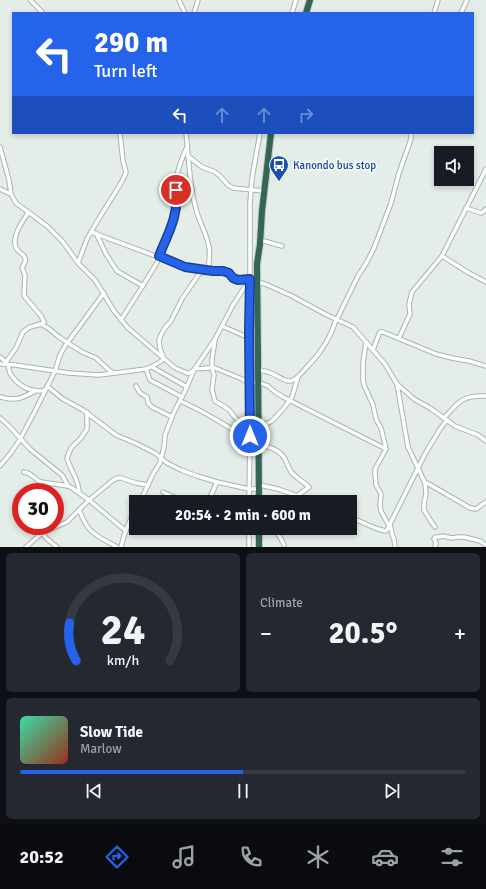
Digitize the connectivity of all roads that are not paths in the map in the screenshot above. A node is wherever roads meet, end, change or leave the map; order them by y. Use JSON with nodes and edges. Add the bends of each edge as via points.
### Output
{"nodes":[{"id":1,"x":30,"y":0,"type":"edge"},
{"id":2,"x":178,"y":0,"type":"edge"},
{"id":3,"x":198,"y":0,"type":"edge"},
{"id":4,"x":296,"y":0,"type":"edge"},
{"id":5,"x":310,"y":0,"type":"edge"},
{"id":6,"x":438,"y":0,"type":"edge"},
{"id":7,"x":467,"y":0,"type":"edge"},
{"id":8,"x":42,"y":12,"type":"edge"},
{"id":9,"x":184,"y":12,"type":"edge"},
{"id":10,"x":194,"y":12,"type":"edge"},
{"id":11,"x":292,"y":12,"type":"edge"},
{"id":12,"x":306,"y":12,"type":"edge"},
{"id":13,"x":434,"y":12,"type":"edge"},
{"id":14,"x":461,"y":12,"type":"edge"},
{"id":15,"x":120,"y":134,"type":"edge"},
{"id":16,"x":260,"y":134,"type":"edge"},
{"id":17,"x":271,"y":134,"type":"edge"},
{"id":18,"x":412,"y":134,"type":"edge"},
{"id":19,"x":187,"y":135,"type":"edge"},
{"id":20,"x":187,"y":146,"type":"junction"},
{"id":21,"x":0,"y":147,"type":"edge"},
{"id":22,"x":188,"y":156,"type":"junction"},
{"id":23,"x":486,"y":169,"type":"edge"},
{"id":24,"x":0,"y":189,"type":"edge"},
{"id":25,"x":251,"y":189,"type":"junction"},
{"id":26,"x":264,"y":191,"type":"junction"},
{"id":27,"x":11,"y":194,"type":"junction"},
{"id":28,"x":466,"y":208,"type":"junction"},
{"id":29,"x":486,"y":209,"type":"edge"},
{"id":30,"x":28,"y":213,"type":"junction"},
{"id":31,"x":91,"y":232,"type":"junction"},
{"id":32,"x":96,"y":233,"type":"junction"},
{"id":33,"x":260,"y":240,"type":"junction"},
{"id":34,"x":282,"y":246,"type":"dead end"},
{"id":35,"x":442,"y":256,"type":"junction"},
{"id":36,"x":160,"y":257,"type":"junction"},
{"id":37,"x":78,"y":263,"type":"junction"},
{"id":38,"x":212,"y":271,"type":"junction"},
{"id":39,"x":250,"y":281,"type":"junction"},
{"id":40,"x":257,"y":282,"type":"junction"},
{"id":41,"x":486,"y":282,"type":"edge"},
{"id":42,"x":143,"y":286,"type":"junction"},
{"id":43,"x":104,"y":293,"type":"junction"},
{"id":44,"x":336,"y":319,"type":"junction"},
{"id":45,"x":121,"y":320,"type":"junction"},
{"id":46,"x":41,"y":324,"type":"junction"},
{"id":47,"x":222,"y":326,"type":"junction"},
{"id":48,"x":249,"y":338,"type":"junction"},
{"id":49,"x":399,"y":338,"type":"junction"},
{"id":50,"x":215,"y":339,"type":"junction"},
{"id":51,"x":366,"y":342,"type":"junction"},
{"id":52,"x":68,"y":343,"type":"junction"},
{"id":53,"x":373,"y":350,"type":"junction"},
{"id":54,"x":0,"y":357,"type":"edge"},
{"id":55,"x":164,"y":359,"type":"junction"},
{"id":56,"x":7,"y":363,"type":"junction"},
{"id":57,"x":0,"y":364,"type":"edge"},
{"id":58,"x":486,"y":366,"type":"edge"},
{"id":59,"x":152,"y":367,"type":"junction"},
{"id":60,"x":212,"y":368,"type":"junction"},
{"id":61,"x":146,"y":369,"type":"junction"},
{"id":62,"x":195,"y":369,"type":"junction"},
{"id":63,"x":258,"y":370,"type":"junction"},
{"id":64,"x":55,"y":371,"type":"junction"},
{"id":65,"x":114,"y":373,"type":"junction"},
{"id":66,"x":298,"y":377,"type":"junction"},
{"id":67,"x":258,"y":382,"type":"junction"},
{"id":68,"x":250,"y":384,"type":"junction"},
{"id":69,"x":397,"y":384,"type":"junction"},
{"id":70,"x":136,"y":386,"type":"dead end"},
{"id":71,"x":187,"y":387,"type":"junction"},
{"id":72,"x":46,"y":388,"type":"junction"},
{"id":73,"x":35,"y":391,"type":"junction"},
{"id":74,"x":486,"y":396,"type":"edge"},
{"id":75,"x":0,"y":397,"type":"edge"},
{"id":76,"x":182,"y":397,"type":"junction"},
{"id":77,"x":289,"y":400,"type":"junction"},
{"id":78,"x":180,"y":401,"type":"junction"},
{"id":79,"x":87,"y":412,"type":"junction"},
{"id":80,"x":172,"y":417,"type":"junction"},
{"id":81,"x":0,"y":418,"type":"edge"},
{"id":82,"x":446,"y":419,"type":"junction"},
{"id":83,"x":250,"y":423,"type":"junction"},
{"id":84,"x":259,"y":425,"type":"junction"},
{"id":85,"x":20,"y":438,"type":"junction"},
{"id":86,"x":250,"y":441,"type":"junction"},
{"id":87,"x":486,"y":441,"type":"edge"},
{"id":88,"x":258,"y":445,"type":"junction"},
{"id":89,"x":386,"y":449,"type":"junction"},
{"id":90,"x":162,"y":458,"type":"junction"},
{"id":91,"x":0,"y":466,"type":"edge"},
{"id":92,"x":418,"y":468,"type":"junction"},
{"id":93,"x":24,"y":472,"type":"dead end"},
{"id":94,"x":217,"y":482,"type":"junction"},
{"id":95,"x":425,"y":483,"type":"junction"},
{"id":96,"x":148,"y":485,"type":"junction"},
{"id":97,"x":68,"y":486,"type":"junction"},
{"id":98,"x":259,"y":487,"type":"junction"},
{"id":99,"x":249,"y":489,"type":"junction"},
{"id":100,"x":79,"y":492,"type":"junction"},
{"id":101,"x":163,"y":492,"type":"dead end"},
{"id":102,"x":143,"y":495,"type":"edge"},
{"id":103,"x":169,"y":495,"type":"edge"},
{"id":104,"x":211,"y":495,"type":"edge"},
{"id":105,"x":249,"y":495,"type":"edge"},
{"id":106,"x":259,"y":495,"type":"edge"},
{"id":107,"x":294,"y":495,"type":"edge"},
{"id":108,"x":298,"y":495,"type":"edge"},
{"id":109,"x":89,"y":500,"type":"junction"},
{"id":110,"x":486,"y":502,"type":"edge"},
{"id":111,"x":78,"y":510,"type":"junction"},
{"id":112,"x":357,"y":520,"type":"edge"},
{"id":113,"x":64,"y":523,"type":"edge"},
{"id":114,"x":129,"y":524,"type":"edge"},
{"id":115,"x":390,"y":524,"type":"junction"},
{"id":116,"x":435,"y":527,"type":"dead end"},
{"id":117,"x":126,"y":531,"type":"junction"},
{"id":118,"x":40,"y":535,"type":"edge"},
{"id":119,"x":44,"y":535,"type":"edge"},
{"id":120,"x":249,"y":535,"type":"edge"},
{"id":121,"x":259,"y":535,"type":"edge"},
{"id":122,"x":278,"y":535,"type":"edge"},
{"id":123,"x":284,"y":545,"type":"dead end"},
{"id":124,"x":486,"y":545,"type":"edge"},
{"id":125,"x":26,"y":547,"type":"edge"},
{"id":126,"x":57,"y":547,"type":"edge"},
{"id":127,"x":117,"y":547,"type":"edge"},
{"id":128,"x":121,"y":547,"type":"edge"},
{"id":129,"x":249,"y":547,"type":"edge"},
{"id":130,"x":259,"y":547,"type":"edge"},
{"id":131,"x":395,"y":547,"type":"edge"},
{"id":132,"x":435,"y":547,"type":"edge"}],
"edges":[{"from":1,"to":8,"type":"street"},
{"from":2,"to":9,"type":"street"},
{"from":3,"to":10,"type":"street"},
{"from":4,"to":11,"type":"street"},
{"from":5,"to":12,"type":"highway"},
{"from":6,"to":13,"type":"street"},
{"from":7,"to":14,"type":"street"},
{"from":15,"to":31,"type":"street","via":[[126,172]]},
{"from":16,"to":25,"type":"street"},
{"from":17,"to":26,"type":"highway"},
{"from":18,"to":44,"type":"street","via":[[374,248]]},
{"from":19,"to":20,"type":"street"},
{"from":20,"to":22,"type":"street"},
{"from":20,"to":36,"type":"street","via":[[176,183],[175,214]]},
{"from":21,"to":27,"type":"street"},
{"from":22,"to":25,"type":"street","via":[[202,167],[215,172],[228,185],[237,189]]},
{"from":22,"to":38,"type":"street","via":[[195,207],[209,247],[209,266]]},
{"from":23,"to":28,"type":"street"},
{"from":24,"to":27,"type":"street"},
{"from":25,"to":26,"type":"street"},
{"from":25,"to":39,"type":"street"},
{"from":26,"to":33,"type":"highway"},
{"from":27,"to":30,"type":"street","via":[[16,203]]},
{"from":28,"to":29,"type":"street","via":[[481,213]]},
{"from":28,"to":35,"type":"street"},
{"from":30,"to":37,"type":"street","via":[[54,232]]},
{"from":30,"to":46,"type":"street","via":[[14,243],[26,259],[22,268],[25,275],[24,295],[41,316],[44,322]]},
{"from":31,"to":32,"type":"street"},
{"from":31,"to":37,"type":"street"},
{"from":32,"to":36,"type":"street"},
{"from":32,"to":42,"type":"street","via":[[118,271]]},
{"from":33,"to":34,"type":"street"},
{"from":33,"to":40,"type":"highway"},
{"from":35,"to":41,"type":"street"},
{"from":35,"to":49,"type":"street","via":[[412,292],[410,314]]},
{"from":36,"to":38,"type":"street","via":[[185,267]]},
{"from":36,"to":42,"type":"street"},
{"from":37,"to":43,"type":"street"},
{"from":38,"to":39,"type":"street","via":[[227,272],[238,280]]},
{"from":38,"to":55,"type":"street","via":[[199,274],[162,332],[160,349]]},
{"from":39,"to":40,"type":"street"},
{"from":39,"to":47,"type":"street"},
{"from":39,"to":48,"type":"street"},
{"from":40,"to":44,"type":"street"},
{"from":40,"to":63,"type":"highway"},
{"from":42,"to":45,"type":"street"},
{"from":43,"to":45,"type":"street"},
{"from":43,"to":52,"type":"street"},
{"from":44,"to":51,"type":"street","via":[[353,328]]},
{"from":44,"to":66,"type":"street","via":[[322,348]]},
{"from":45,"to":55,"type":"street"},
{"from":46,"to":52,"type":"street"},
{"from":46,"to":56,"type":"street","via":[[23,332]]},
{"from":47,"to":48,"type":"street"},
{"from":47,"to":50,"type":"street"},
{"from":48,"to":68,"type":"street"},
{"from":49,"to":53,"type":"street","via":[[380,332]]},
{"from":49,"to":58,"type":"street","via":[[436,354]]},
{"from":50,"to":60,"type":"street"},
{"from":50,"to":62,"type":"street"},
{"from":51,"to":53,"type":"street"},
{"from":51,"to":89,"type":"street","via":[[363,380]]},
{"from":52,"to":64,"type":"street","via":[[60,355]]},
{"from":52,"to":65,"type":"street","via":[[96,358]]},
{"from":53,"to":69,"type":"street"},
{"from":54,"to":56,"type":"street"},
{"from":55,"to":59,"type":"street"},
{"from":55,"to":62,"type":"street","via":[[183,372],[190,373]]},
{"from":56,"to":57,"type":"street"},
{"from":56,"to":64,"type":"street"},
{"from":56,"to":73,"type":"street","via":[[17,380],[29,390]]},
{"from":59,"to":61,"type":"street"},
{"from":59,"to":71,"type":"street"},
{"from":60,"to":62,"type":"street"},
{"from":60,"to":68,"type":"street"},
{"from":60,"to":83,"type":"street","via":[[212,390],[216,402],[229,410],[238,421]]},
{"from":61,"to":65,"type":"street"},
{"from":61,"to":76,"type":"street","via":[[150,380]]},
{"from":62,"to":71,"type":"street"},
{"from":63,"to":66,"type":"street","via":[[272,373],[286,381]]},
{"from":63,"to":67,"type":"highway"},
{"from":64,"to":65,"type":"street","via":[[99,375]]},
{"from":64,"to":72,"type":"street"},
{"from":66,"to":77,"type":"street"},
{"from":67,"to":68,"type":"street"},
{"from":67,"to":77,"type":"street"},
{"from":67,"to":84,"type":"highway"},
{"from":68,"to":83,"type":"street"},
{"from":69,"to":82,"type":"street"},
{"from":69,"to":92,"type":"street","via":[[408,447]]},
{"from":70,"to":80,"type":"street","via":[[152,407]]},
{"from":71,"to":76,"type":"street"},
{"from":72,"to":73,"type":"street"},
{"from":72,"to":79,"type":"street"},
{"from":72,"to":85,"type":"street"},
{"from":73,"to":75,"type":"street","via":[[19,399]]},
{"from":74,"to":82,"type":"street","via":[[478,395],[463,399]]},
{"from":76,"to":78,"type":"street"},
{"from":77,"to":84,"type":"street","via":[[272,421]]},
{"from":77,"to":89,"type":"street"},
{"from":78,"to":80,"type":"street"},
{"from":78,"to":86,"type":"street"},
{"from":79,"to":90,"type":"street","via":[[116,435]]},
{"from":79,"to":100,"type":"street","via":[[87,429],[71,448],[67,458]]},
{"from":80,"to":90,"type":"street","via":[[165,435]]},
{"from":81,"to":85,"type":"street"},
{"from":82,"to":87,"type":"street"},
{"from":82,"to":92,"type":"street"},
{"from":83,"to":86,"type":"street"},
{"from":84,"to":88,"type":"highway"},
{"from":85,"to":91,"type":"street"},
{"from":85,"to":97,"type":"street","via":[[62,475]]},
{"from":86,"to":99,"type":"street"},
{"from":88,"to":98,"type":"highway"},
{"from":88,"to":108,"type":"street","via":[[278,451],[291,471],[309,487]]},
{"from":89,"to":115,"type":"street","via":[[375,473],[376,485],[381,494],[381,511]]},
{"from":90,"to":94,"type":"street","via":[[181,470]]},
{"from":90,"to":96,"type":"street"},
{"from":92,"to":95,"type":"street"},
{"from":92,"to":115,"type":"street"},
{"from":93,"to":97,"type":"street","via":[[41,482]]},
{"from":94,"to":99,"type":"street"},
{"from":94,"to":104,"type":"street"},
{"from":95,"to":110,"type":"street","via":[[470,508],[476,509]]},
{"from":95,"to":116,"type":"street","via":[[424,510]]},
{"from":96,"to":102,"type":"street"},
{"from":96,"to":109,"type":"street","via":[[118,478]]},
{"from":97,"to":100,"type":"street"},
{"from":98,"to":99,"type":"street"},
{"from":98,"to":106,"type":"highway"},
{"from":98,"to":107,"type":"street","via":[[278,489]]},
{"from":99,"to":105,"type":"street"},
{"from":100,"to":109,"type":"street"},
{"from":101,"to":103,"type":"street"},
{"from":109,"to":111,"type":"street"},
{"from":109,"to":117,"type":"street"},
{"from":111,"to":113,"type":"street"},
{"from":111,"to":127,"type":"street","via":[[95,535]]},
{"from":112,"to":115,"type":"street","via":[[385,531]]},
{"from":114,"to":117,"type":"street"},
{"from":115,"to":131,"type":"street"},
{"from":117,"to":128,"type":"street"},
{"from":118,"to":125,"type":"street"},
{"from":119,"to":126,"type":"street"},
{"from":120,"to":129,"type":"street"},
{"from":121,"to":130,"type":"highway"},
{"from":122,"to":123,"type":"street"},
{"from":124,"to":132,"type":"street","via":[[464,537],[443,536],[435,537]]}]}
